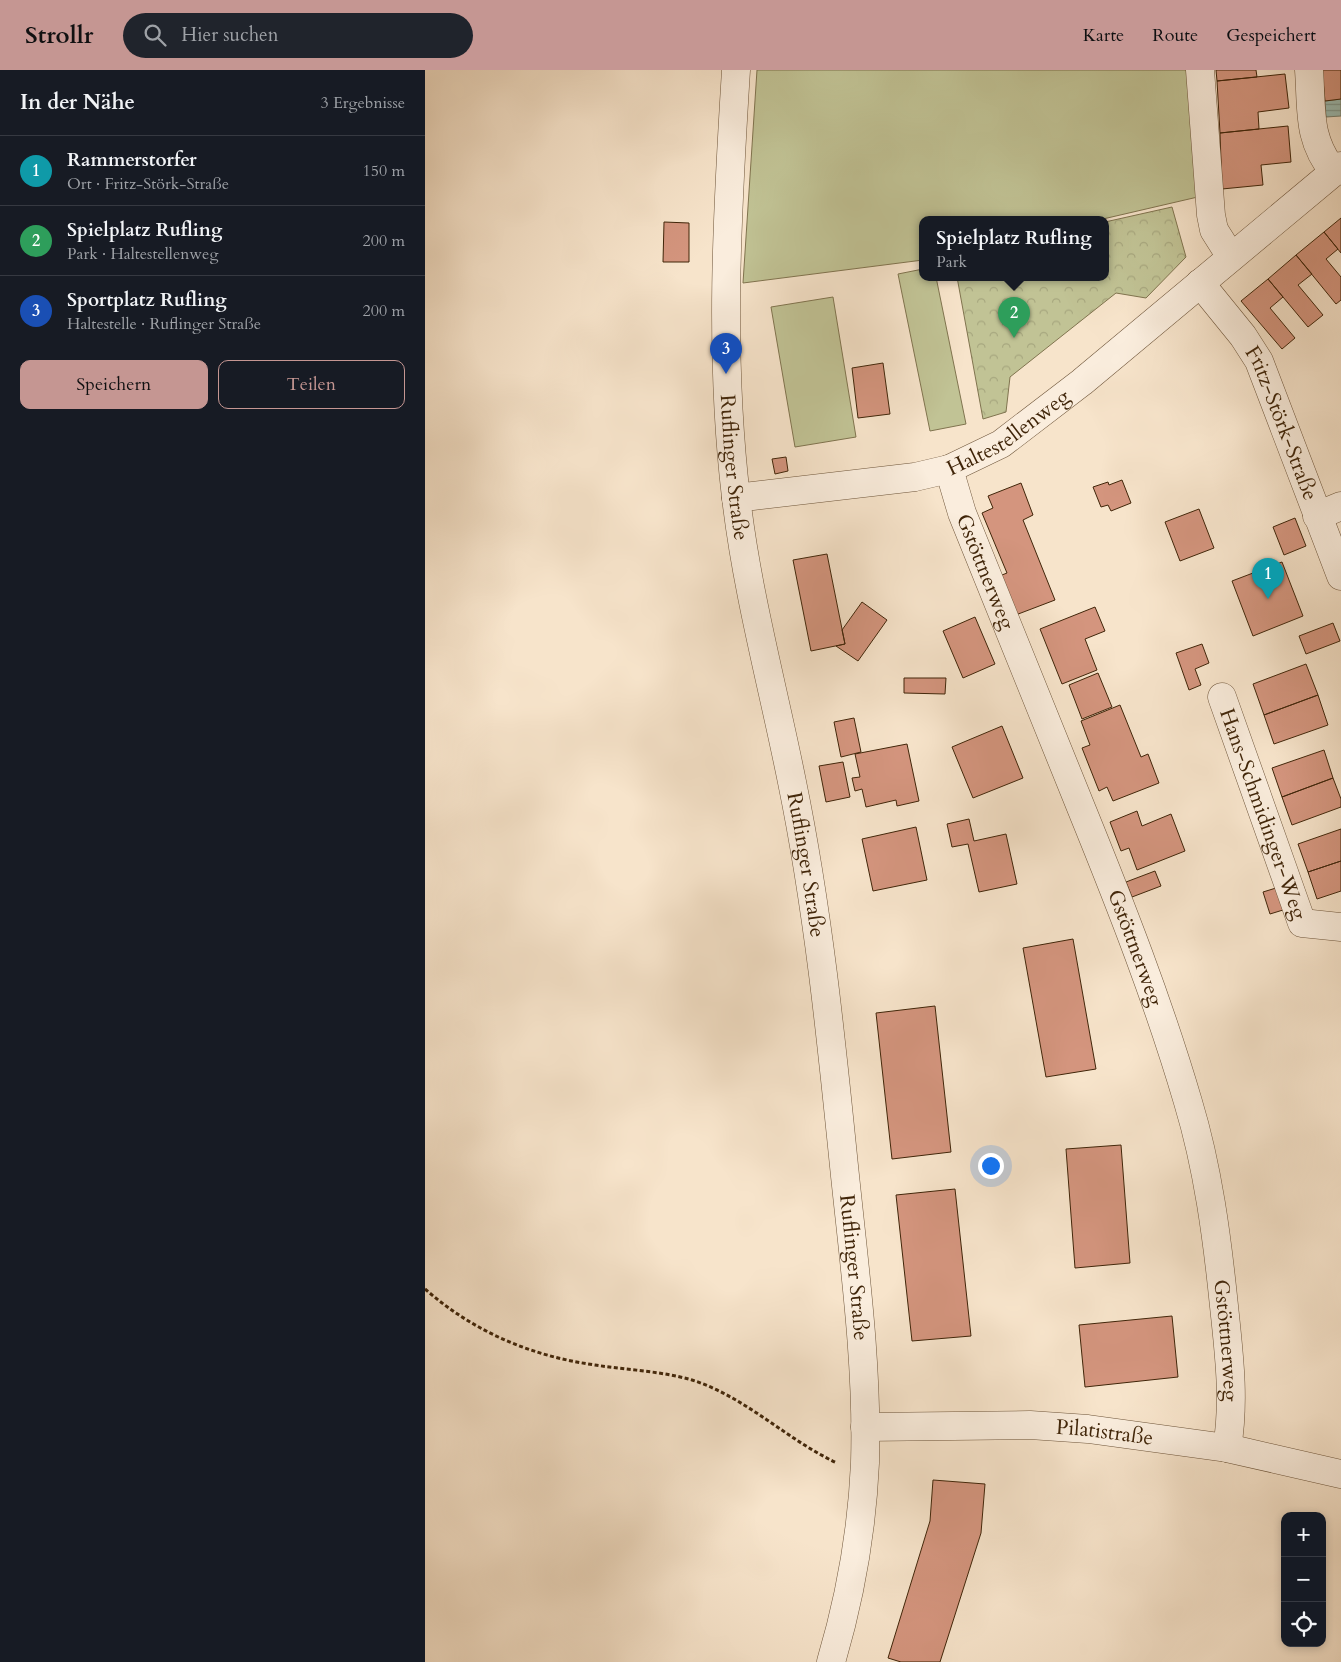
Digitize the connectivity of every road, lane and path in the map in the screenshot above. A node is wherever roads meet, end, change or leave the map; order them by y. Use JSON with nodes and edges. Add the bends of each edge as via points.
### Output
{"nodes":[{"id":1,"x":735,"y":70,"type":"edge"},
{"id":2,"x":1200,"y":70,"type":"edge"},
{"id":3,"x":1309,"y":70,"type":"edge"},
{"id":4,"x":1337,"y":169,"type":"edge"},
{"id":5,"x":1231,"y":257,"type":"junction"},
{"id":6,"x":1200,"y":283,"type":"junction"},
{"id":7,"x":949,"y":469,"type":"junction"},
{"id":8,"x":736,"y":498,"type":"junction"},
{"id":9,"x":1329,"y":511,"type":"edge"},
{"id":10,"x":1341,"y":576,"type":"edge"},
{"id":11,"x":1222,"y":697,"type":"dead end"},
{"id":12,"x":1341,"y":927,"type":"edge"},
{"id":13,"x":425,"y":1288,"type":"edge"},
{"id":14,"x":865,"y":1427,"type":"junction"},
{"id":15,"x":1227,"y":1448,"type":"junction"},
{"id":16,"x":865,"y":1467,"type":"junction"},
{"id":17,"x":1341,"y":1474,"type":"edge"},
{"id":18,"x":831,"y":1662,"type":"edge"}],
"edges":[{"from":1,"to":8,"type":"street","name":"Ruflinger Straße","via":[[725,264],[726,387]]},
{"from":2,"to":5,"type":"street","via":[[1211,215],[1214,230]]},
{"from":3,"to":4,"type":"street","name":"Haltestellenweg","via":[[1316,146]]},
{"from":4,"to":5,"type":"street","name":"Haltestellenweg"},
{"from":5,"to":6,"type":"street","name":"Haltestellenweg"},
{"from":6,"to":7,"type":"street","name":"Haltestellenweg","via":[[1082,382],[1001,444]]},
{"from":6,"to":9,"type":"street","name":"Fritz-Störk-Straße","via":[[1259,361]]},
{"from":7,"to":8,"type":"street","name":"Haltestellenweg","via":[[915,478]]},
{"from":7,"to":15,"type":"street","name":"Gstöttnerweg","via":[[962,513],[1123,913],[1189,1104],[1208,1187],[1220,1266],[1232,1388],[1232,1419]]},
{"from":8,"to":14,"type":"street","name":"Ruflinger Straße","via":[[747,568],[793,785],[818,936],[853,1256]]},
{"from":9,"to":10,"type":"street","name":"Fritz-Störk-Straße"},
{"from":11,"to":12,"type":"street","name":"Hans-Schmidinger-Weg","via":[[1302,923]]},
{"from":13,"to":16,"type":"path","via":[[465,1320],[496,1338],[563,1359],[693,1381],[754,1412],[836,1463]]},
{"from":14,"to":15,"type":"street","name":"Pilatistraße","via":[[1031,1425],[1088,1429]]},
{"from":14,"to":16,"type":"street","name":"Ruflinger Straße"},
{"from":15,"to":17,"type":"street","name":"Pilatistraße"},
{"from":16,"to":18,"type":"street","name":"Ruflinger Straße","via":[[849,1592]]}]}
